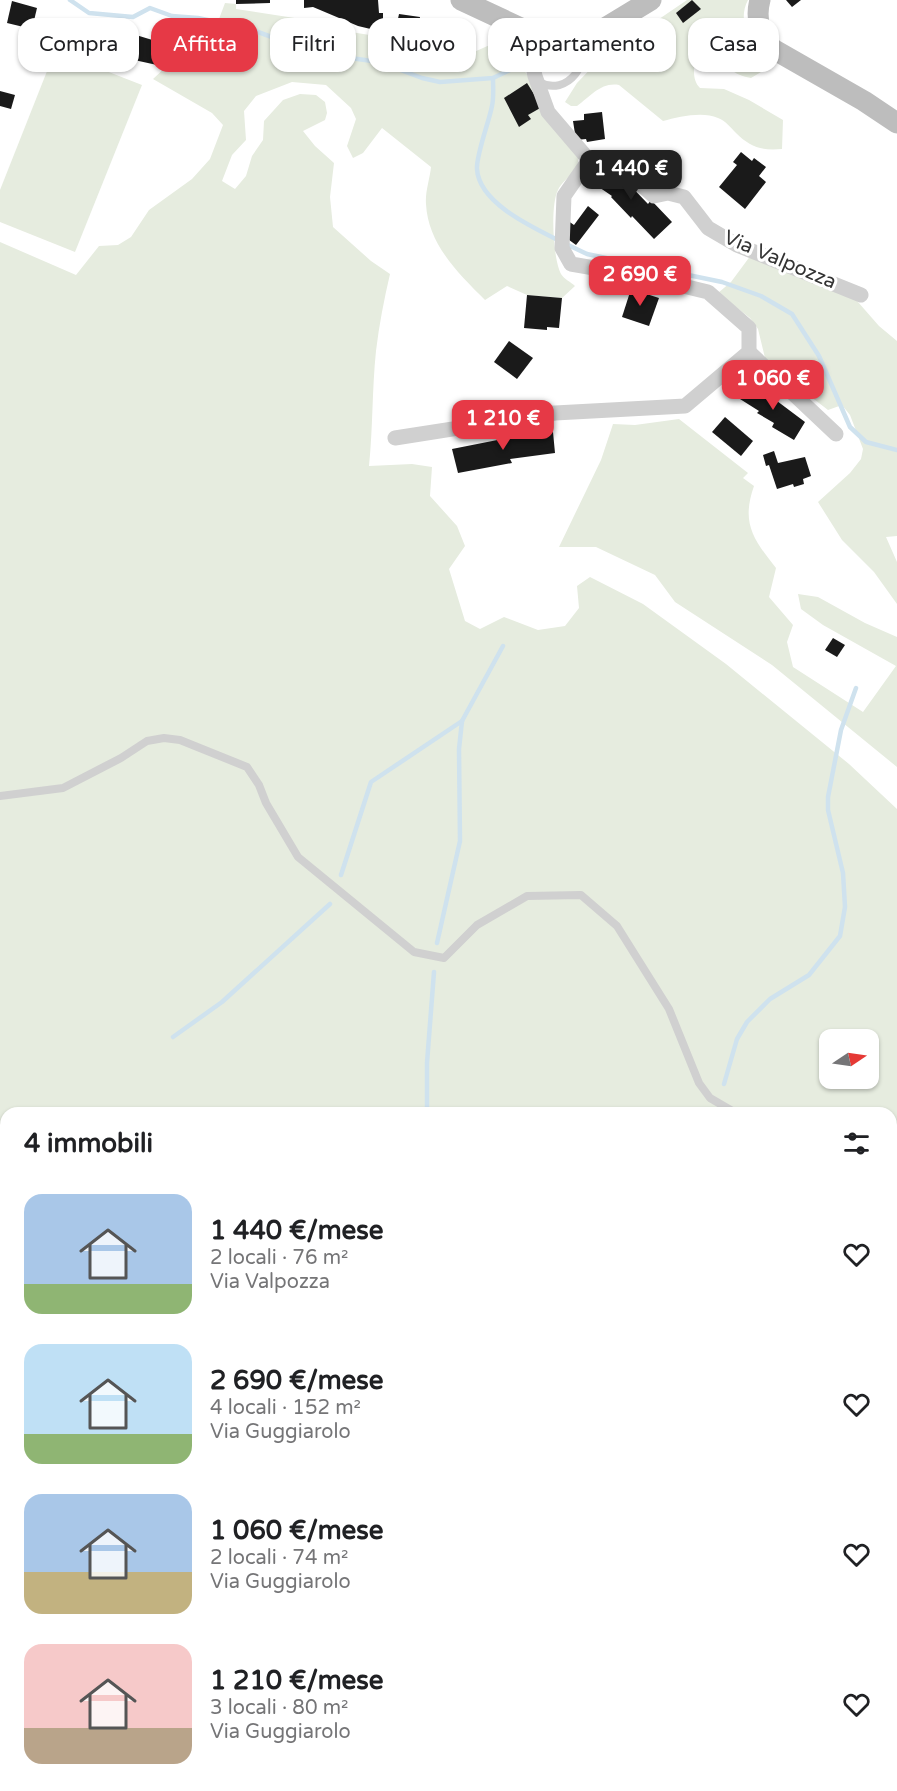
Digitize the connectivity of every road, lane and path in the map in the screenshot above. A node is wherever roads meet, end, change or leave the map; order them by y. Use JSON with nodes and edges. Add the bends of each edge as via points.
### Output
{"nodes":[{"id":1,"x":461,"y":0,"type":"edge"},
{"id":2,"x":651,"y":0,"type":"edge"},
{"id":3,"x":760,"y":0,"type":"edge"},
{"id":4,"x":500,"y":18,"type":"edge"},
{"id":5,"x":621,"y":18,"type":"edge"},
{"id":6,"x":534,"y":72,"type":"edge"},
{"id":7,"x":576,"y":72,"type":"edge"},
{"id":8,"x":535,"y":76,"type":"junction"},
{"id":9,"x":897,"y":123,"type":"edge"},
{"id":10,"x":589,"y":160,"type":"junction"},
{"id":11,"x":861,"y":295,"type":"dead end"},
{"id":12,"x":749,"y":352,"type":"junction"},
{"id":13,"x":836,"y":434,"type":"dead end"},
{"id":14,"x":395,"y":438,"type":"dead end"},
{"id":15,"x":0,"y":796,"type":"edge"},
{"id":16,"x":725,"y":1107,"type":"edge"}],
"edges":[{"from":1,"to":4,"type":"main road"},
{"from":2,"to":5,"type":"main road"},
{"from":3,"to":9,"type":"main road","via":[[759,26],[773,49]]},
{"from":6,"to":8,"type":"street"},
{"from":7,"to":8,"type":"lane","via":[[564,84],[549,87]]},
{"from":8,"to":10,"type":"street","via":[[548,112]]},
{"from":10,"to":11,"type":"street","name":"Via Valpozza","via":[[613,160],[654,196],[668,193],[684,197],[708,228],[737,245]]},
{"from":10,"to":12,"type":"street","via":[[564,195],[562,248],[571,264],[708,292],[749,328]]},
{"from":12,"to":13,"type":"street"},
{"from":12,"to":14,"type":"street","via":[[685,406],[555,413]]},
{"from":15,"to":16,"type":"lane","via":[[63,788],[147,741],[180,740],[247,767],[298,857],[414,952],[444,958],[477,925],[527,896],[581,895],[617,926],[669,1009],[699,1083],[710,1098]]}]}
